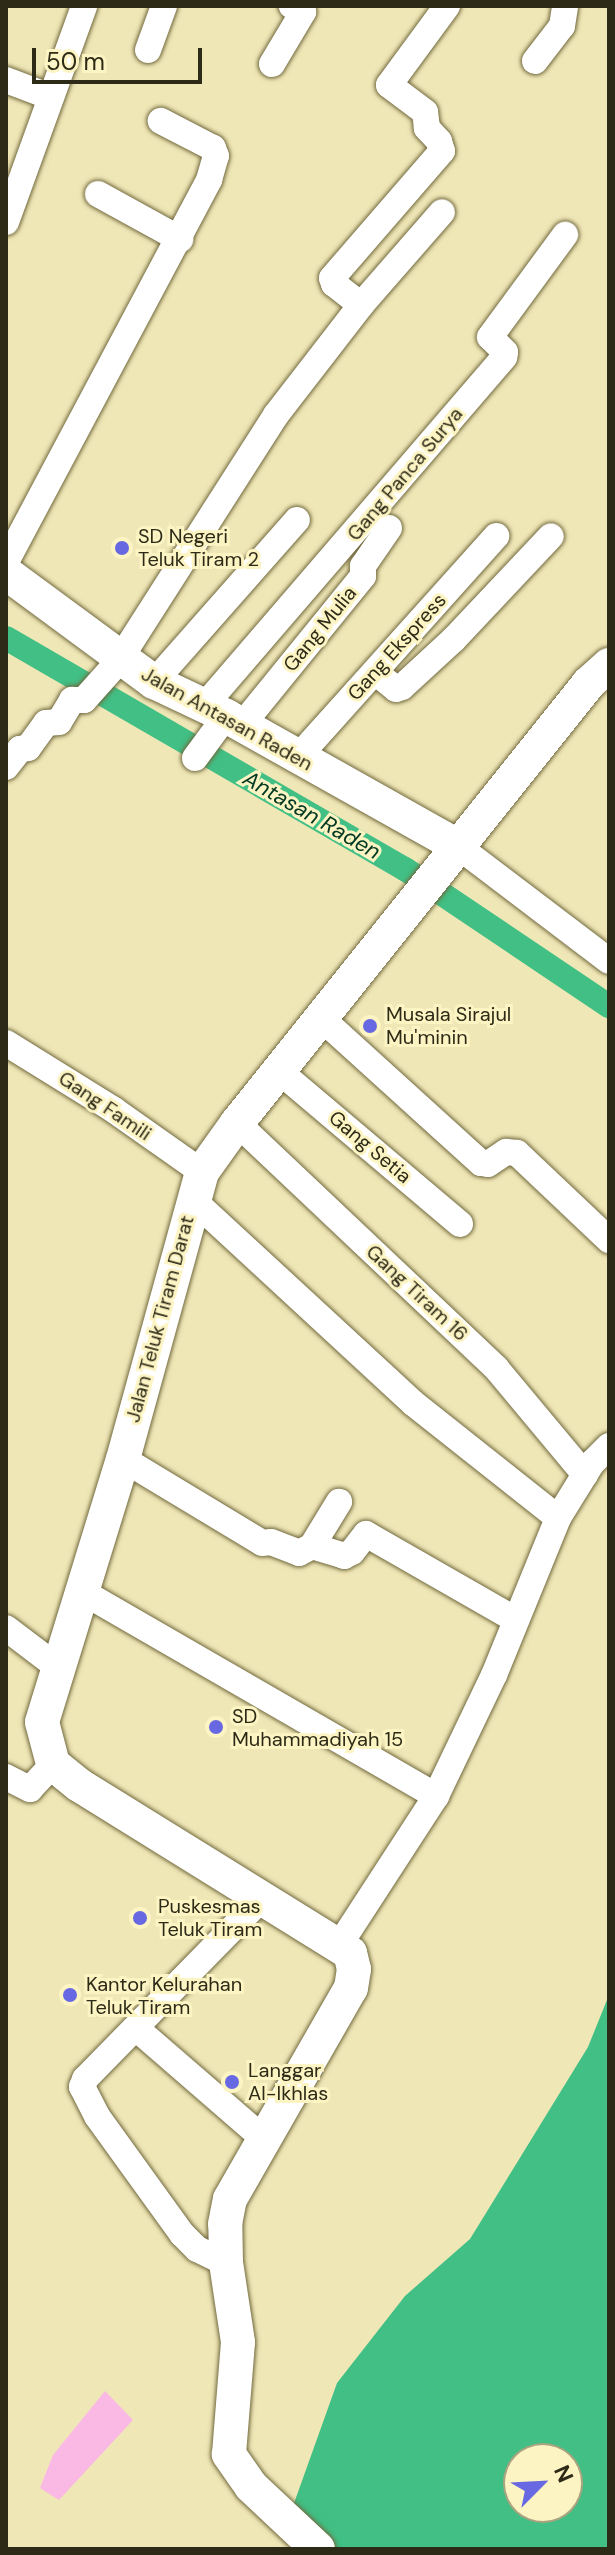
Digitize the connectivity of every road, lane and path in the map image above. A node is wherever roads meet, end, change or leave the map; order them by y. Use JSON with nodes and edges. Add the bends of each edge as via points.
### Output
{"nodes":[{"id":1,"x":84,"y":6,"type":"edge"},
{"id":2,"x":164,"y":6,"type":"edge"},
{"id":3,"x":292,"y":6,"type":"edge"},
{"id":4,"x":447,"y":6,"type":"edge"},
{"id":5,"x":565,"y":6,"type":"edge"},
{"id":6,"x":148,"y":50,"type":"dead end"},
{"id":7,"x":535,"y":61,"type":"dead end"},
{"id":8,"x":272,"y":64,"type":"dead end"},
{"id":9,"x":6,"y":80,"type":"edge"},
{"id":10,"x":51,"y":97,"type":"junction"},
{"id":11,"x":161,"y":121,"type":"dead end"},
{"id":12,"x":98,"y":194,"type":"dead end"},
{"id":13,"x":442,"y":212,"type":"dead end"},
{"id":14,"x":6,"y":222,"type":"edge"},
{"id":15,"x":565,"y":235,"type":"dead end"},
{"id":16,"x":180,"y":239,"type":"junction"},
{"id":17,"x":361,"y":305,"type":"junction"},
{"id":18,"x":297,"y":520,"type":"dead end"},
{"id":19,"x":389,"y":528,"type":"dead end"},
{"id":20,"x":496,"y":536,"type":"dead end"},
{"id":21,"x":551,"y":536,"type":"dead end"},
{"id":22,"x":6,"y":562,"type":"edge"},
{"id":23,"x":6,"y":573,"type":"edge"},
{"id":24,"x":119,"y":660,"type":"junction"},
{"id":25,"x":609,"y":665,"type":"edge"},
{"id":26,"x":375,"y":672,"type":"junction"},
{"id":27,"x":154,"y":682,"type":"junction"},
{"id":28,"x":223,"y":718,"type":"junction"},
{"id":29,"x":197,"y":756,"type":"dead end"},
{"id":30,"x":298,"y":757,"type":"junction"},
{"id":31,"x":6,"y":767,"type":"edge"},
{"id":32,"x":459,"y":847,"type":"junction"},
{"id":33,"x":609,"y":961,"type":"edge"},
{"id":34,"x":321,"y":1018,"type":"junction"},
{"id":35,"x":6,"y":1043,"type":"edge"},
{"id":36,"x":279,"y":1071,"type":"junction"},
{"id":37,"x":237,"y":1123,"type":"junction"},
{"id":38,"x":197,"y":1185,"type":"junction"},
{"id":39,"x":460,"y":1224,"type":"dead end"},
{"id":40,"x":609,"y":1240,"type":"edge"},
{"id":41,"x":609,"y":1446,"type":"edge"},
{"id":42,"x":123,"y":1459,"type":"junction"},
{"id":43,"x":585,"y":1475,"type":"junction"},
{"id":44,"x":339,"y":1502,"type":"dead end"},
{"id":45,"x":558,"y":1518,"type":"junction"},
{"id":46,"x":312,"y":1546,"type":"junction"},
{"id":47,"x":81,"y":1591,"type":"junction"},
{"id":48,"x":516,"y":1620,"type":"junction"},
{"id":49,"x":6,"y":1628,"type":"edge"},
{"id":50,"x":56,"y":1666,"type":"junction"},
{"id":51,"x":53,"y":1764,"type":"junction"},
{"id":52,"x":6,"y":1777,"type":"edge"},
{"id":53,"x":436,"y":1796,"type":"junction"},
{"id":54,"x":261,"y":1899,"type":"junction"},
{"id":55,"x":340,"y":1944,"type":"junction"},
{"id":56,"x":137,"y":2029,"type":"junction"},
{"id":57,"x":263,"y":2138,"type":"junction"},
{"id":58,"x":226,"y":2263,"type":"junction"},
{"id":59,"x":318,"y":2549,"type":"edge"}],
"edges":[{"from":1,"to":10,"type":"street"},
{"from":2,"to":6,"type":"street"},
{"from":3,"to":8,"type":"street","via":[[303,12]]},
{"from":4,"to":17,"type":"street","via":[[389,85],[425,112],[427,128],[442,151],[332,278]]},
{"from":5,"to":7,"type":"street","via":[[562,26]]},
{"from":9,"to":10,"type":"street"},
{"from":10,"to":14,"type":"street"},
{"from":11,"to":16,"type":"street","via":[[215,152],[209,180]]},
{"from":12,"to":16,"type":"street"},
{"from":13,"to":17,"type":"street"},
{"from":15,"to":28,"type":"street","name":"Gang Panca Surya","via":[[490,337],[504,357]]},
{"from":16,"to":22,"type":"street"},
{"from":17,"to":24,"type":"street","via":[[276,415]]},
{"from":18,"to":27,"type":"street"},
{"from":19,"to":28,"type":"street","name":"Gang Mulia","via":[[363,566],[363,576]]},
{"from":20,"to":26,"type":"street","name":"Gang Ekspress"},
{"from":21,"to":26,"type":"street","via":[[402,687],[396,689]]},
{"from":23,"to":24,"type":"street","name":"Jalan Antasan Raden"},
{"from":24,"to":27,"type":"street","name":"Jalan Antasan Raden"},
{"from":24,"to":31,"type":"street","via":[[89,695],[72,700],[59,722],[46,723]]},
{"from":25,"to":32,"type":"street","name":"Jalan Teluk Tiram Darat"},
{"from":26,"to":30,"type":"street","name":"Gang Ekspress"},
{"from":27,"to":28,"type":"street","name":"Jalan Antasan Raden"},
{"from":28,"to":29,"type":"street"},
{"from":28,"to":30,"type":"street","name":"Jalan Antasan Raden"},
{"from":30,"to":32,"type":"street","name":"Jalan Antasan Raden"},
{"from":32,"to":33,"type":"street"},
{"from":32,"to":34,"type":"street","name":"Jalan Teluk Tiram Darat"},
{"from":34,"to":36,"type":"street","name":"Jalan Teluk Tiram Darat"},
{"from":34,"to":40,"type":"street","via":[[481,1163],[517,1153]]},
{"from":35,"to":38,"type":"street","name":"Gang Famili","via":[[114,1110]]},
{"from":36,"to":37,"type":"street","name":"Jalan Teluk Tiram Darat"},
{"from":36,"to":39,"type":"street","name":"Gang Setia"},
{"from":37,"to":38,"type":"street","name":"Jalan Teluk Tiram Darat"},
{"from":37,"to":43,"type":"street","name":"Gang Tiram 16","via":[[496,1368]]},
{"from":38,"to":42,"type":"street","name":"Jalan Teluk Tiram Darat"},
{"from":38,"to":45,"type":"street","name":"Gang Famili","via":[[413,1403]]},
{"from":41,"to":43,"type":"street"},
{"from":42,"to":46,"type":"street","via":[[262,1543],[299,1553]]},
{"from":42,"to":47,"type":"street","name":"Jalan Teluk Tiram Darat"},
{"from":43,"to":45,"type":"street"},
{"from":44,"to":46,"type":"street"},
{"from":45,"to":48,"type":"street"},
{"from":46,"to":48,"type":"street","via":[[344,1556],[366,1534]]},
{"from":47,"to":50,"type":"street","name":"Jalan Teluk Tiram Darat"},
{"from":47,"to":53,"type":"street"},
{"from":48,"to":53,"type":"street"},
{"from":49,"to":50,"type":"street"},
{"from":50,"to":51,"type":"street","name":"Jalan Teluk Tiram Darat","via":[[42,1722]]},
{"from":51,"to":52,"type":"street","via":[[30,1789]]},
{"from":51,"to":54,"type":"street"},
{"from":53,"to":55,"type":"street"},
{"from":54,"to":55,"type":"street"},
{"from":54,"to":56,"type":"street"},
{"from":55,"to":57,"type":"street","via":[[350,1953],[351,1988]]},
{"from":56,"to":57,"type":"street"},
{"from":56,"to":58,"type":"street","via":[[82,2087],[182,2234],[197,2249]]},
{"from":57,"to":58,"type":"street","via":[[230,2199]]},
{"from":58,"to":59,"type":"street","via":[[238,2342],[229,2454],[251,2486]]}]}
